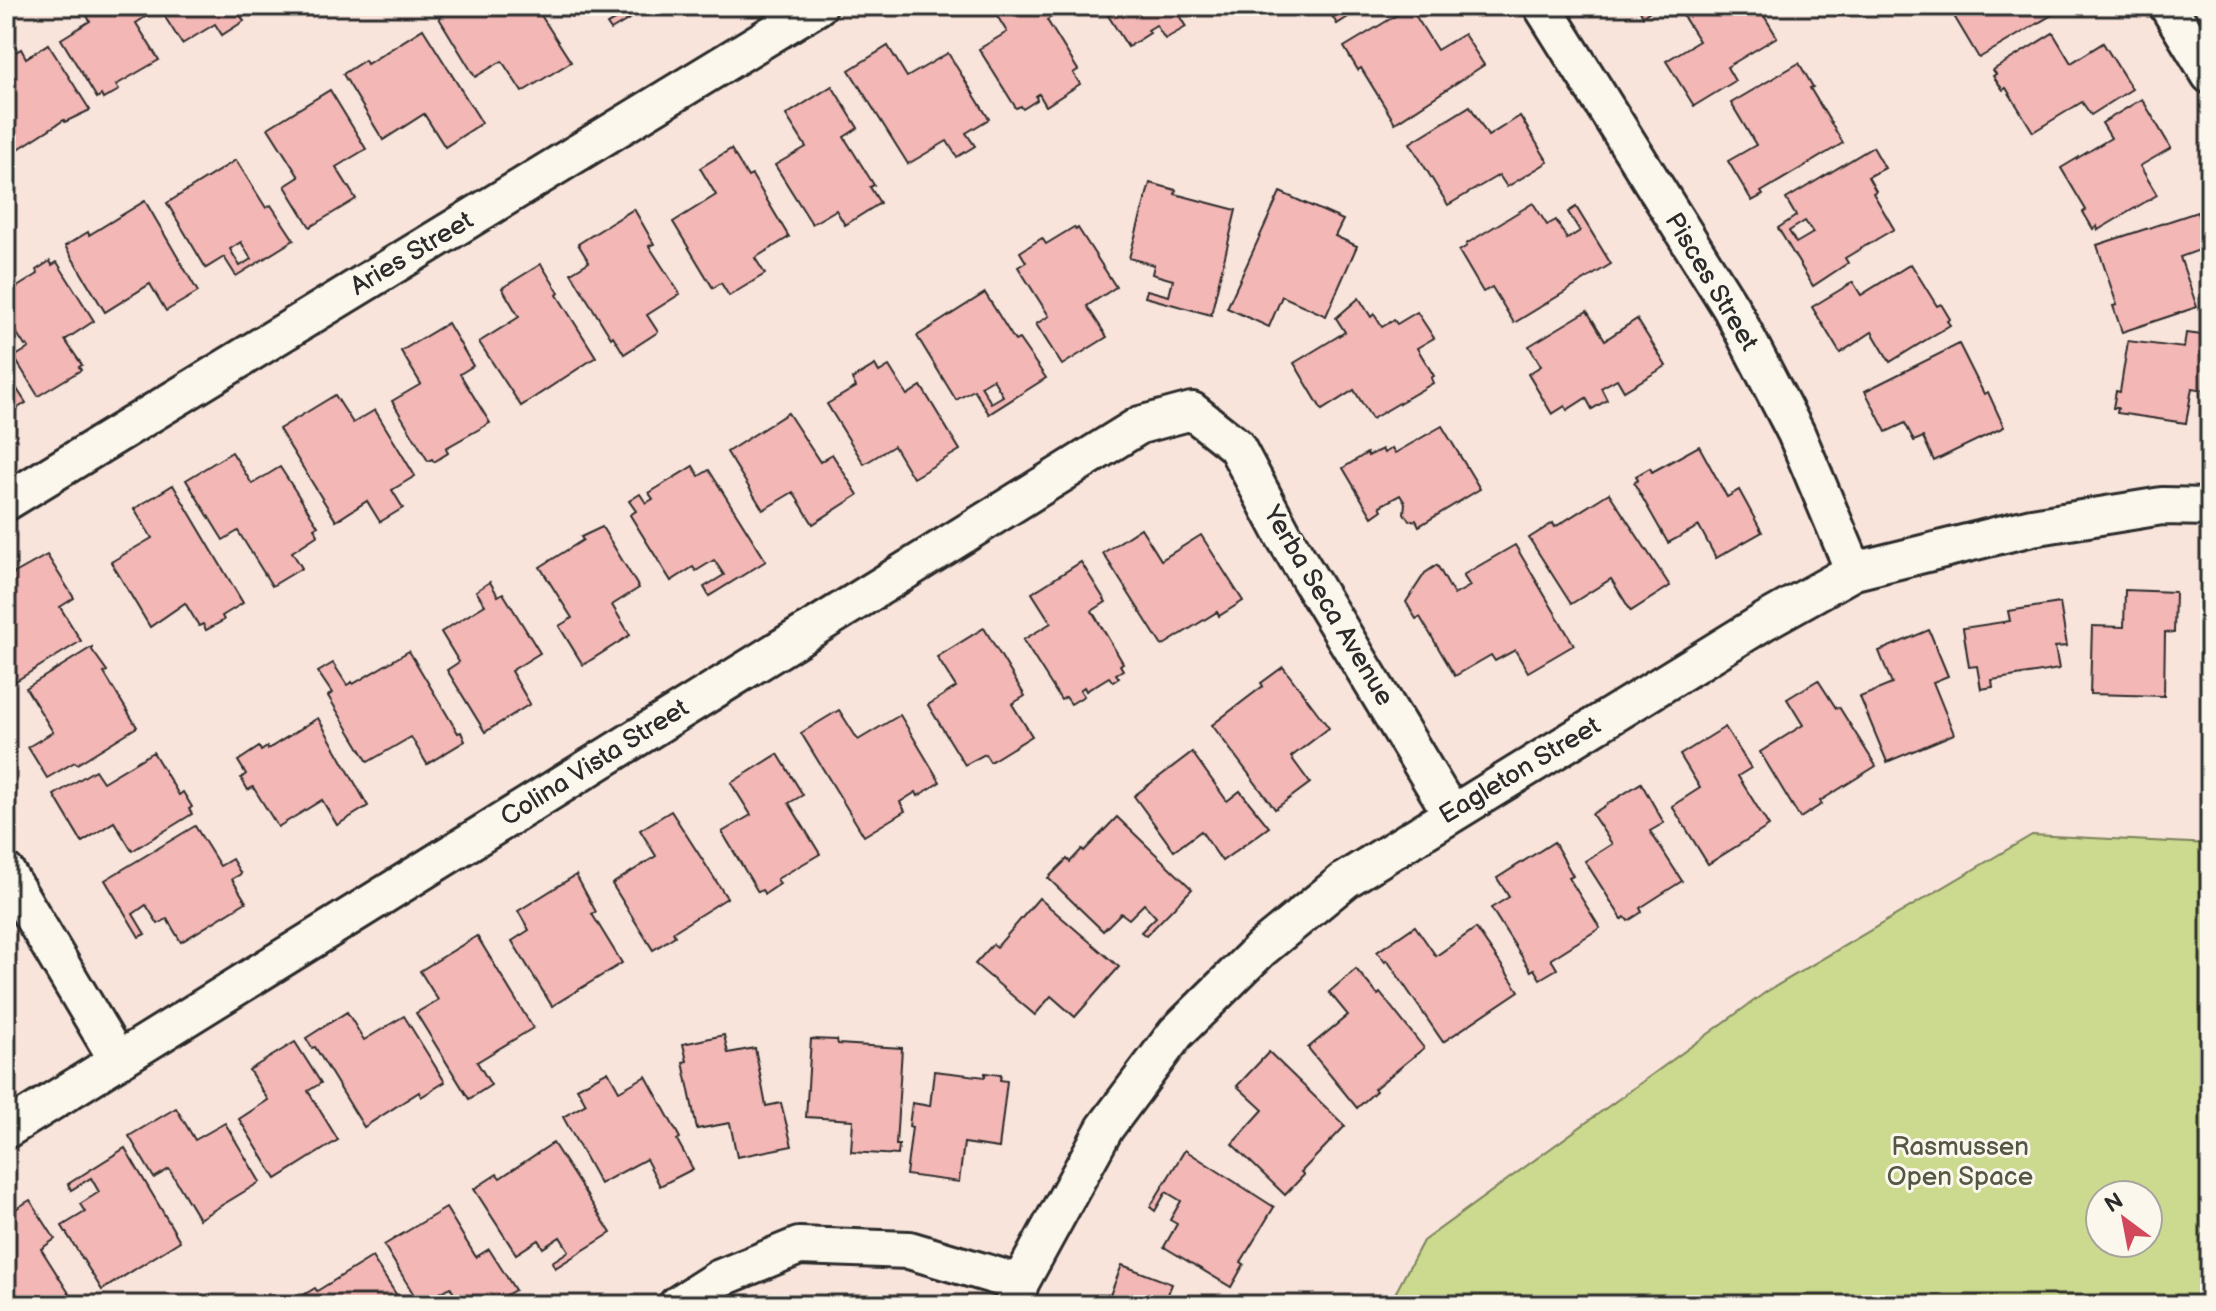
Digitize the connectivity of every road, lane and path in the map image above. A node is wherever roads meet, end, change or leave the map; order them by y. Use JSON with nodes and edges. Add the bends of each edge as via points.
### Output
{"nodes":[{"id":1,"x":818,"y":6,"type":"edge"},
{"id":2,"x":1542,"y":6,"type":"edge"},
{"id":3,"x":2168,"y":6,"type":"edge"},
{"id":4,"x":2210,"y":75,"type":"edge"},
{"id":5,"x":1192,"y":411,"type":"joint"},
{"id":6,"x":6,"y":502,"type":"edge"},
{"id":7,"x":2210,"y":507,"type":"edge"},
{"id":8,"x":1854,"y":571,"type":"junction"},
{"id":9,"x":1451,"y":813,"type":"junction"},
{"id":10,"x":6,"y":872,"type":"edge"},
{"id":11,"x":117,"y":1059,"type":"junction"},
{"id":12,"x":6,"y":1130,"type":"edge"},
{"id":13,"x":1017,"y":1294,"type":"edge"},
{"id":14,"x":677,"y":1305,"type":"edge"}],
"edges":[{"from":1,"to":6,"type":"street","name":"Aries Street"},
{"from":2,"to":8,"type":"street","name":"Pisces Street","via":[[1731,308],[1796,433]]},
{"from":3,"to":4,"type":"street"},
{"from":5,"to":9,"type":"street","name":"Yerba Seca Avenue","via":[[1236,446],[1285,538]]},
{"from":5,"to":11,"type":"street","name":"Colina Vista Street","via":[[1140,425]]},
{"from":7,"to":8,"type":"street","name":"Eagleton Street","via":[[2162,506],[2032,527]]},
{"from":8,"to":9,"type":"street","name":"Eagleton Street"},
{"from":9,"to":13,"type":"street","name":"Eagleton Street","via":[[1345,880],[1261,949],[1176,1033],[1105,1128]]},
{"from":10,"to":11,"type":"street"},
{"from":11,"to":12,"type":"street","name":"Colina Vista Street"},
{"from":13,"to":14,"type":"street","via":[[909,1250],[799,1246],[718,1279]]}]}
